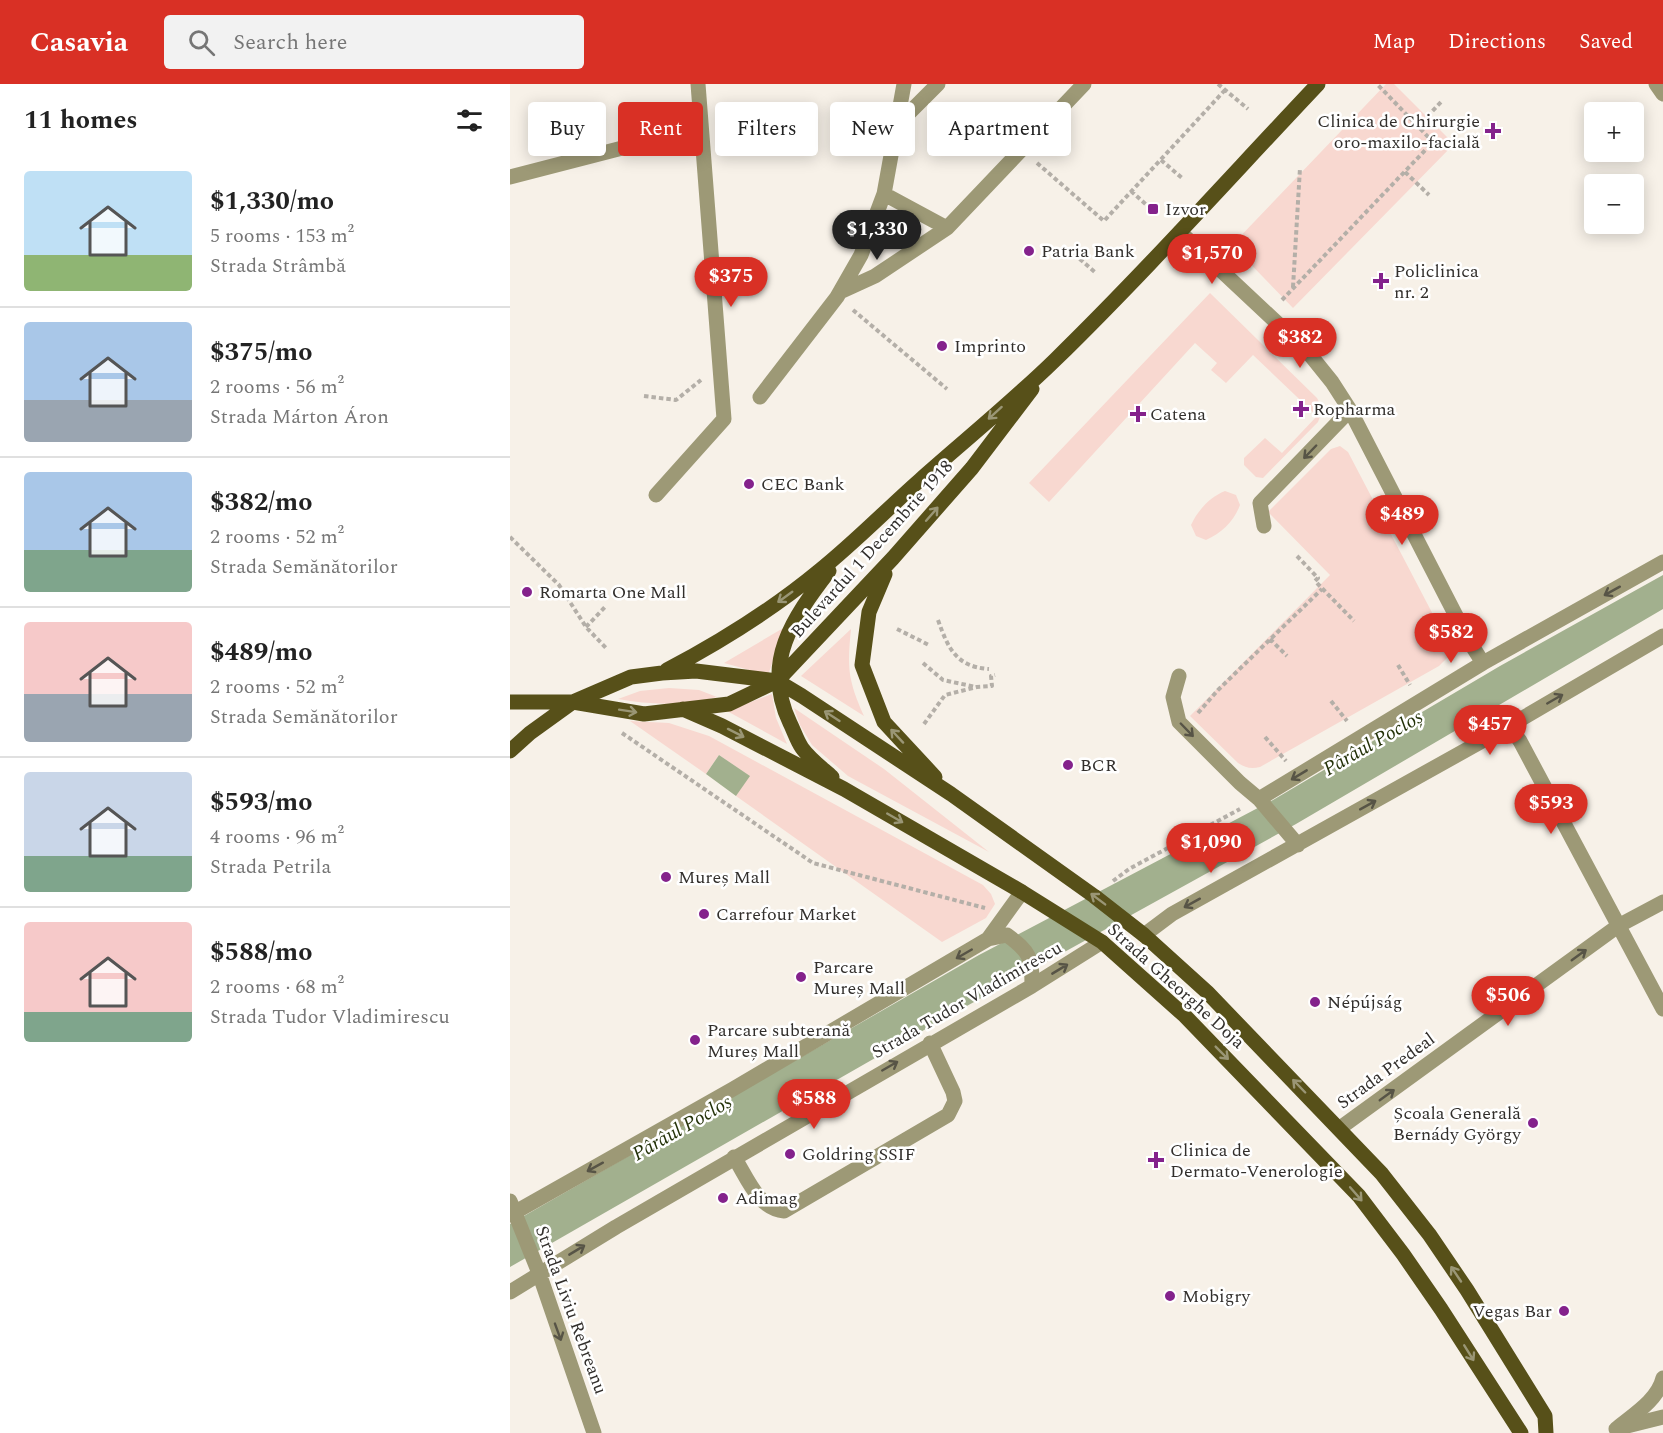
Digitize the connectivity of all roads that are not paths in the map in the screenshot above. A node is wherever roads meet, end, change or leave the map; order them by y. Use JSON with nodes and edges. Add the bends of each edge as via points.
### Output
{"nodes":[{"id":1,"x":698,"y":84,"type":"edge"},
{"id":2,"x":904,"y":84,"type":"edge"},
{"id":3,"x":938,"y":84,"type":"edge"},
{"id":4,"x":1084,"y":84,"type":"edge"},
{"id":5,"x":1318,"y":84,"type":"edge"},
{"id":6,"x":1656,"y":84,"type":"edge"},
{"id":7,"x":1663,"y":94,"type":"edge"},
{"id":8,"x":900,"y":102,"type":"edge"},
{"id":9,"x":915,"y":107,"type":"edge"},
{"id":10,"x":618,"y":149,"type":"edge"},
{"id":11,"x":890,"y":156,"type":"edge"},
{"id":12,"x":510,"y":177,"type":"edge"},
{"id":13,"x":884,"y":194,"type":"junction"},
{"id":14,"x":947,"y":228,"type":"junction"},
{"id":15,"x":1180,"y":232,"type":"junction"},
{"id":16,"x":840,"y":292,"type":"junction"},
{"id":17,"x":1054,"y":361,"type":"junction"},
{"id":18,"x":760,"y":397,"type":"dead end"},
{"id":19,"x":1350,"y":410,"type":"junction"},
{"id":20,"x":656,"y":495,"type":"dead end"},
{"id":21,"x":1264,"y":526,"type":"dead end"},
{"id":22,"x":847,"y":548,"type":"junction"},
{"id":23,"x":893,"y":558,"type":"junction"},
{"id":24,"x":1663,"y":562,"type":"edge"},
{"id":25,"x":1663,"y":636,"type":"edge"},
{"id":26,"x":1484,"y":663,"type":"junction"},
{"id":27,"x":662,"y":673,"type":"junction"},
{"id":28,"x":1179,"y":676,"type":"dead end"},
{"id":29,"x":777,"y":681,"type":"junction"},
{"id":30,"x":510,"y":702,"type":"edge"},
{"id":31,"x":573,"y":702,"type":"junction"},
{"id":32,"x":683,"y":709,"type":"junction"},
{"id":33,"x":1509,"y":726,"type":"junction"},
{"id":34,"x":510,"y":751,"type":"edge"},
{"id":35,"x":844,"y":789,"type":"junction"},
{"id":36,"x":951,"y":794,"type":"junction"},
{"id":37,"x":1259,"y":799,"type":"junction"},
{"id":38,"x":1298,"y":844,"type":"junction"},
{"id":39,"x":1022,"y":891,"type":"junction"},
{"id":40,"x":1663,"y":902,"type":"edge"},
{"id":41,"x":1618,"y":926,"type":"junction"},
{"id":42,"x":1144,"y":934,"type":"junction"},
{"id":43,"x":988,"y":939,"type":"junction"},
{"id":44,"x":1102,"y":942,"type":"junction"},
{"id":45,"x":1032,"y":986,"type":"junction"},
{"id":46,"x":1663,"y":1009,"type":"edge"},
{"id":47,"x":930,"y":1043,"type":"junction"},
{"id":48,"x":1340,"y":1128,"type":"junction"},
{"id":49,"x":734,"y":1157,"type":"junction"},
{"id":50,"x":513,"y":1211,"type":"edge"},
{"id":51,"x":539,"y":1273,"type":"junction"},
{"id":52,"x":510,"y":1292,"type":"edge"},
{"id":53,"x":1663,"y":1377,"type":"edge"},
{"id":54,"x":1663,"y":1417,"type":"edge"},
{"id":55,"x":1612,"y":1431,"type":"edge"},
{"id":56,"x":594,"y":1433,"type":"edge"},
{"id":57,"x":1521,"y":1433,"type":"edge"},
{"id":58,"x":1546,"y":1433,"type":"edge"}],
"edges":[{"from":1,"to":20,"type":"street","via":[[724,419]]},
{"from":2,"to":8,"type":"street"},
{"from":3,"to":9,"type":"street"},
{"from":4,"to":14,"type":"street"},
{"from":5,"to":15,"type":"main road","name":"Bulevardul 1 Decembrie 1918"},
{"from":6,"to":7,"type":"street"},
{"from":10,"to":12,"type":"street"},
{"from":11,"to":13,"type":"street"},
{"from":13,"to":14,"type":"street"},
{"from":13,"to":16,"type":"street","via":[[861,255]]},
{"from":14,"to":16,"type":"street","via":[[876,276]]},
{"from":15,"to":17,"type":"main road","name":"Bulevardul 1 Decembrie 1918"},
{"from":15,"to":19,"type":"street","via":[[1307,351]]},
{"from":16,"to":18,"type":"street"},
{"from":17,"to":22,"type":"main road","name":"Bulevardul 1 Decembrie 1918","one_way":true},
{"from":23,"to":17,"type":"main road","name":"Bulevardul 1 Decembrie 1918","one_way":true,"via":[[972,468]]},
{"from":19,"to":21,"type":"street","one_way":true,"via":[[1260,503]]},
{"from":19,"to":26,"type":"street"},
{"from":22,"to":27,"type":"main road","name":"Bulevardul 1 Decembrie 1918","one_way":true,"via":[[772,606]]},
{"from":22,"to":29,"type":"main road","via":[[807,598],[786,636]]},
{"from":23,"to":29,"type":"main road","name":"Bulevardul 1 Decembrie 1918"},
{"from":36,"to":23,"type":"main road","one_way":true,"via":[[884,722],[862,665],[869,612]]},
{"from":24,"to":26,"type":"street","one_way":true},
{"from":33,"to":25,"type":"street","one_way":true},
{"from":26,"to":37,"type":"street","one_way":true},
{"from":27,"to":29,"type":"main road","via":[[696,671]]},
{"from":27,"to":31,"type":"main road","via":[[631,677]]},
{"from":28,"to":37,"type":"street","one_way":true,"via":[[1173,697],[1179,722]]},
{"from":29,"to":32,"type":"main road","name":"Bulevardul 1 Decembrie 1918","via":[[729,704]]},
{"from":29,"to":35,"type":"main road","via":[[786,715],[801,747]]},
{"from":36,"to":29,"type":"main road","name":"Strada Gheorghe Doja","one_way":true},
{"from":30,"to":31,"type":"main road"},
{"from":31,"to":32,"type":"main road","name":"Bulevardul 1 Decembrie 1918","one_way":true,"via":[[644,714]]},
{"from":31,"to":34,"type":"main road"},
{"from":32,"to":35,"type":"main road","name":"Strada Gheorghe Doja","one_way":true},
{"from":38,"to":33,"type":"street","one_way":true},
{"from":33,"to":41,"type":"street"},
{"from":35,"to":39,"type":"main road","name":"Strada Gheorghe Doja","one_way":true},
{"from":42,"to":36,"type":"main road","name":"Strada Gheorghe Doja","one_way":true},
{"from":37,"to":38,"type":"street"},
{"from":38,"to":42,"type":"street","one_way":true,"via":[[1172,914]]},
{"from":39,"to":43,"type":"street"},
{"from":39,"to":44,"type":"main road","name":"Strada Gheorghe Doja"},
{"from":40,"to":41,"type":"street","name":"Strada Predeal"},
{"from":41,"to":46,"type":"street"},
{"from":48,"to":41,"type":"street","name":"Strada Predeal","one_way":true},
{"from":48,"to":42,"type":"main road","name":"Strada Gheorghe Doja","one_way":true,"via":[[1207,992]]},
{"from":43,"to":45,"type":"street","via":[[1007,935],[1024,947],[1032,964]]},
{"from":43,"to":50,"type":"street","one_way":true,"via":[[723,1095]]},
{"from":45,"to":44,"type":"street","name":"Strada Tudor Vladimirescu","one_way":true},
{"from":44,"to":57,"type":"main road","name":"Strada Gheorghe Doja","one_way":true,"via":[[1185,1016],[1359,1196],[1442,1309]]},
{"from":45,"to":47,"type":"street","name":"Strada Tudor Vladimirescu"},
{"from":49,"to":47,"type":"street","name":"Strada Tudor Vladimirescu","one_way":true},
{"from":47,"to":49,"type":"street","via":[[953,1092],[955,1101],[948,1115],[795,1205],[784,1211],[768,1207]]},
{"from":58,"to":48,"type":"main road","name":"Strada Gheorghe Doja","one_way":true,"via":[[1545,1416],[1467,1290],[1382,1174]]},
{"from":51,"to":49,"type":"street","name":"Strada Tudor Vladimirescu","one_way":true},
{"from":50,"to":51,"type":"street","name":"Strada Liviu Rebreanu"},
{"from":51,"to":52,"type":"street","name":"Strada Tudor Vladimirescu"},
{"from":51,"to":56,"type":"street","name":"Strada Liviu Rebreanu","one_way":true},
{"from":53,"to":55,"type":"street","via":[[1655,1396]]},
{"from":54,"to":55,"type":"street"}]}
